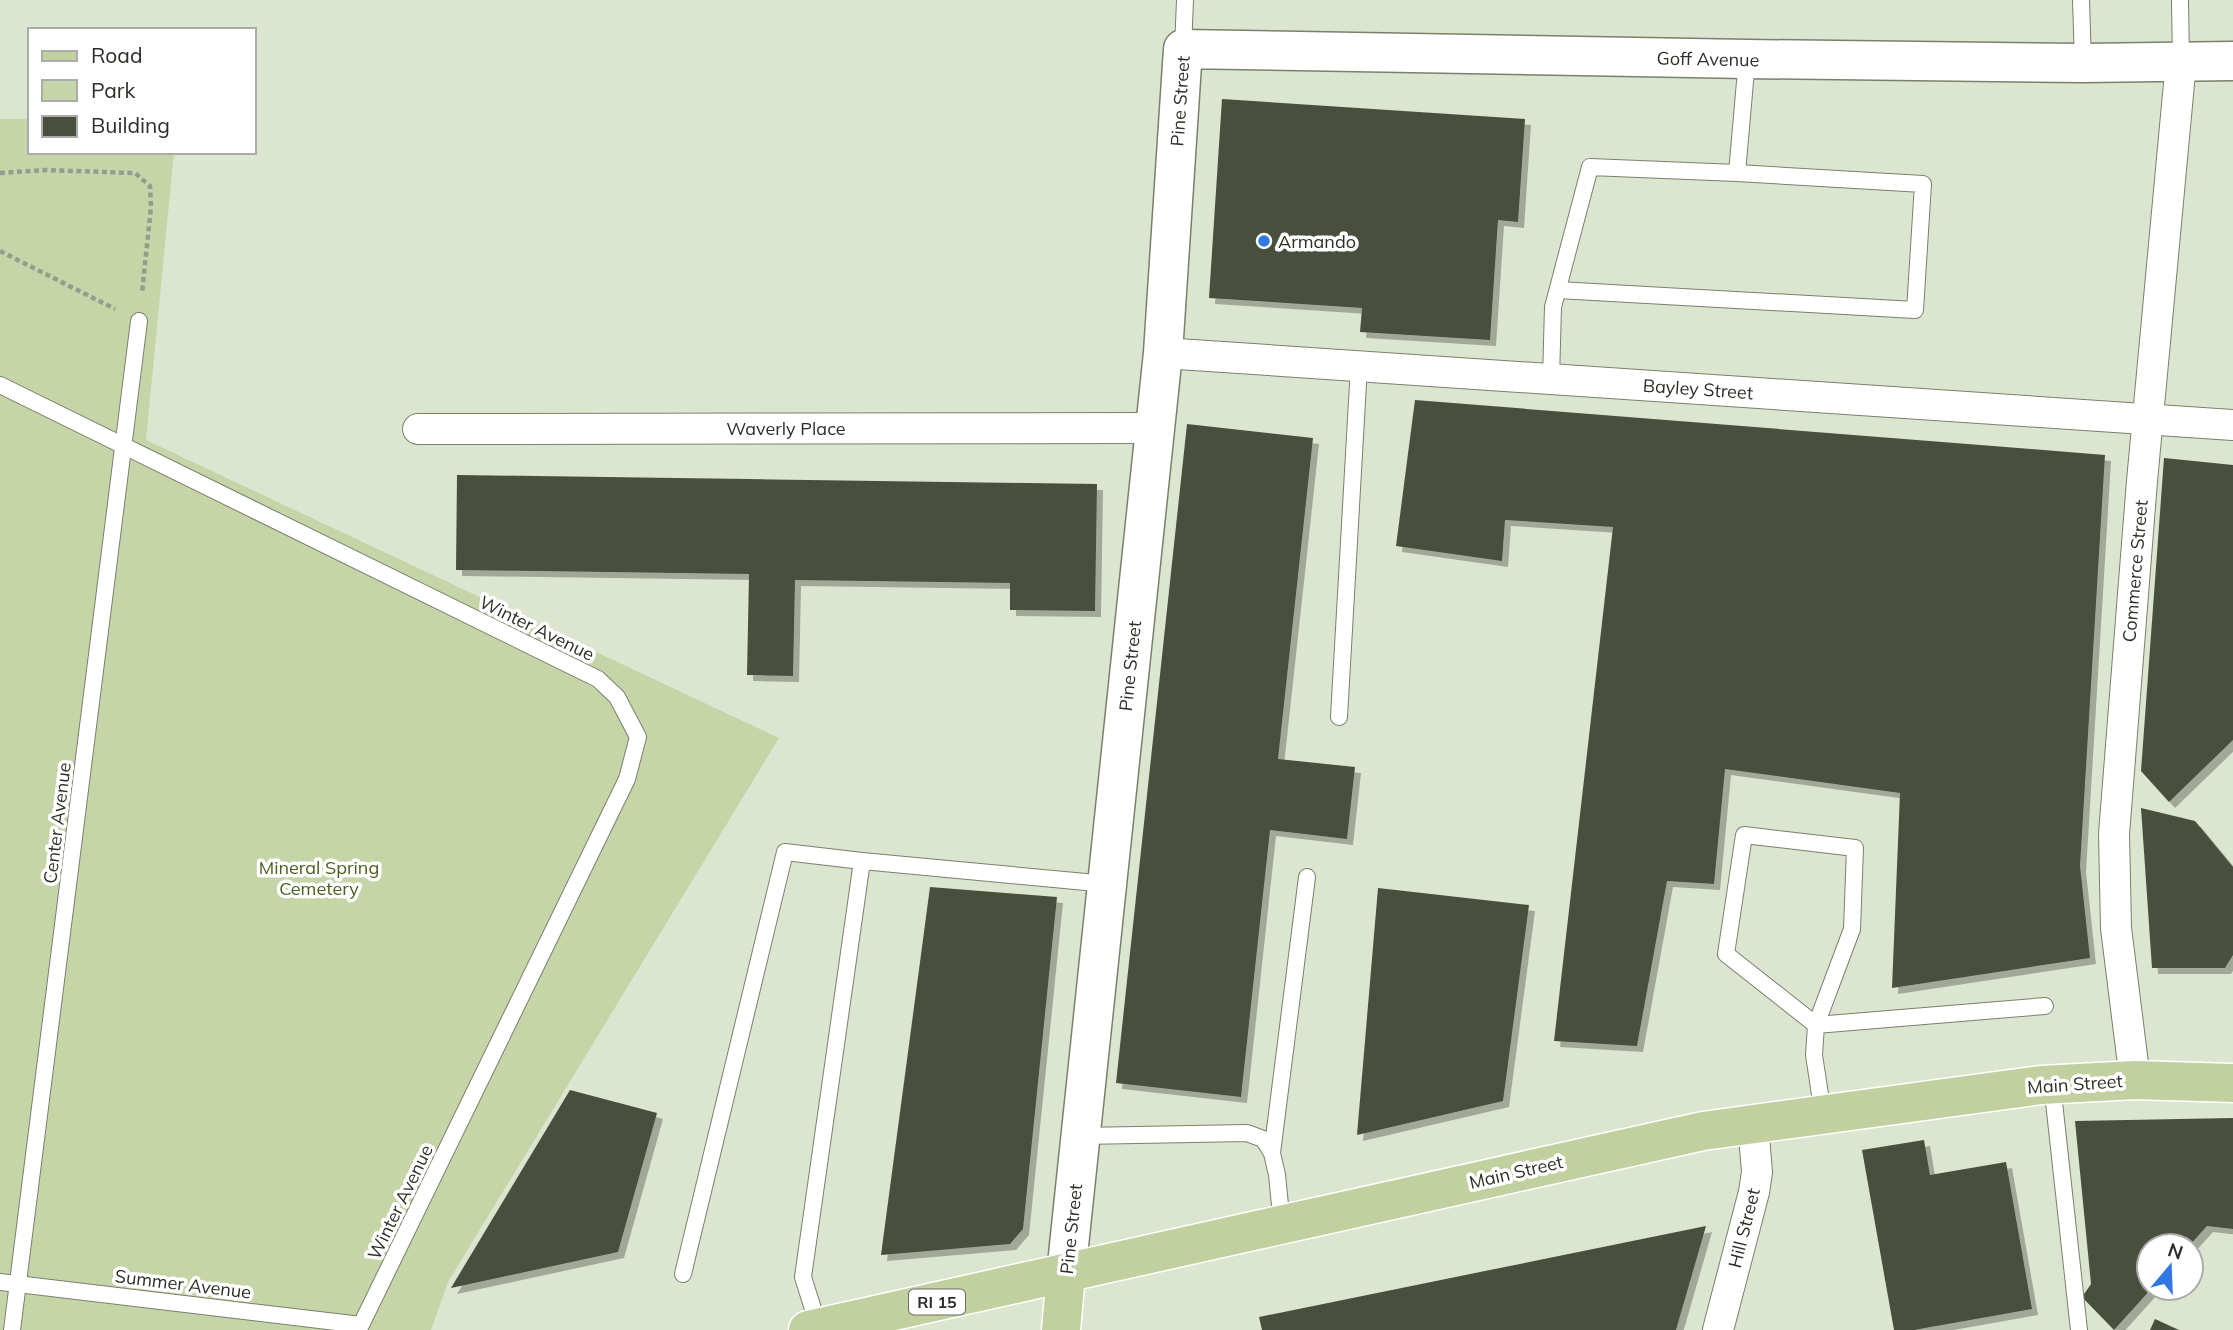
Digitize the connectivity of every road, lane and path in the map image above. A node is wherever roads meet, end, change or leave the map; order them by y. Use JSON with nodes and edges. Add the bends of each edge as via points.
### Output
{"nodes":[{"id":1,"x":1185,"y":0,"type":"edge"},
{"id":2,"x":2081,"y":0,"type":"edge"},
{"id":3,"x":2180,"y":0,"type":"edge"},
{"id":4,"x":1183,"y":49,"type":"junction"},
{"id":5,"x":1747,"y":60,"type":"junction"},
{"id":6,"x":2233,"y":61,"type":"edge"},
{"id":7,"x":2181,"y":62,"type":"junction"},
{"id":8,"x":2083,"y":63,"type":"junction"},
{"id":9,"x":0,"y":173,"type":"edge"},
{"id":10,"x":1737,"y":173,"type":"junction"},
{"id":11,"x":0,"y":251,"type":"edge"},
{"id":12,"x":1558,"y":290,"type":"junction"},
{"id":13,"x":139,"y":321,"type":"junction"},
{"id":14,"x":1163,"y":353,"type":"junction"},
{"id":15,"x":1359,"y":366,"type":"junction"},
{"id":16,"x":1551,"y":379,"type":"junction"},
{"id":17,"x":0,"y":385,"type":"edge"},
{"id":18,"x":2149,"y":419,"type":"junction"},
{"id":19,"x":2233,"y":425,"type":"edge"},
{"id":20,"x":1155,"y":428,"type":"junction"},
{"id":21,"x":418,"y":429,"type":"dead end"},
{"id":22,"x":125,"y":446,"type":"junction"},
{"id":23,"x":1339,"y":717,"type":"dead end"},
{"id":24,"x":862,"y":862,"type":"junction"},
{"id":25,"x":1307,"y":877,"type":"dead end"},
{"id":26,"x":1107,"y":884,"type":"junction"},
{"id":27,"x":2045,"y":1006,"type":"dead end"},
{"id":28,"x":1816,"y":1025,"type":"junction"},
{"id":29,"x":2231,"y":1078,"type":"edge"},
{"id":30,"x":2135,"y":1080,"type":"junction"},
{"id":31,"x":2052,"y":1084,"type":"junction"},
{"id":32,"x":1823,"y":1114,"type":"junction"},
{"id":33,"x":1753,"y":1124,"type":"junction"},
{"id":34,"x":1081,"y":1136,"type":"junction"},
{"id":35,"x":1272,"y":1153,"type":"junction"},
{"id":36,"x":1282,"y":1225,"type":"junction"},
{"id":37,"x":683,"y":1274,"type":"dead end"},
{"id":38,"x":1066,"y":1274,"type":"junction"},
{"id":39,"x":0,"y":1282,"type":"edge"},
{"id":40,"x":18,"y":1284,"type":"junction"},
{"id":41,"x":894,"y":1321,"type":"edge"},
{"id":42,"x":361,"y":1325,"type":"joint"},
{"id":43,"x":814,"y":1329,"type":"edge"},
{"id":44,"x":12,"y":1330,"type":"edge"},
{"id":45,"x":1061,"y":1330,"type":"edge"},
{"id":46,"x":1718,"y":1330,"type":"edge"},
{"id":47,"x":2078,"y":1330,"type":"edge"}],
"edges":[{"from":1,"to":4,"type":"lane","name":"Pine Street"},
{"from":2,"to":8,"type":"lane"},
{"from":3,"to":7,"type":"lane"},
{"from":4,"to":5,"type":"main road","name":"Goff Avenue"},
{"from":4,"to":14,"type":"main road","name":"Pine Street"},
{"from":5,"to":8,"type":"main road","name":"Goff Avenue"},
{"from":5,"to":10,"type":"lane"},
{"from":6,"to":7,"type":"main road","name":"Goff Avenue"},
{"from":7,"to":8,"type":"main road","name":"Goff Avenue"},
{"from":7,"to":18,"type":"street","name":"Commerce Street"},
{"from":9,"to":13,"type":"path","via":[[135,173],[150,186],[152,207]]},
{"from":10,"to":12,"type":"lane","via":[[1590,167]]},
{"from":10,"to":12,"type":"lane","via":[[1923,184],[1915,310]]},
{"from":11,"to":13,"type":"path"},
{"from":12,"to":16,"type":"lane","via":[[1553,307]]},
{"from":13,"to":22,"type":"lane","name":"Center Avenue"},
{"from":14,"to":15,"type":"street","name":"Bayley Street"},
{"from":14,"to":20,"type":"main road","name":"Pine Street"},
{"from":15,"to":16,"type":"street","name":"Bayley Street"},
{"from":15,"to":23,"type":"lane"},
{"from":16,"to":18,"type":"street","name":"Bayley Street"},
{"from":17,"to":22,"type":"lane","name":"Winter Avenue"},
{"from":18,"to":19,"type":"street","name":"Bayley Street"},
{"from":18,"to":30,"type":"street","name":"Commerce Street","via":[[2114,834],[2116,928]]},
{"from":20,"to":21,"type":"street","name":"Waverly Place"},
{"from":20,"to":26,"type":"main road","name":"Pine Street"},
{"from":22,"to":40,"type":"lane","name":"Center Avenue"},
{"from":22,"to":42,"type":"lane","name":"Winter Avenue","via":[[598,679],[617,697],[638,737],[627,779]]},
{"from":24,"to":26,"type":"lane"},
{"from":24,"to":37,"type":"lane","via":[[785,852]]},
{"from":24,"to":43,"type":"lane","via":[[803,1277]]},
{"from":25,"to":35,"type":"lane"},
{"from":26,"to":34,"type":"main road","name":"Pine Street"},
{"from":27,"to":28,"type":"lane"},
{"from":28,"to":28,"type":"lane","via":[[1852,929],[1855,848],[1744,835],[1726,954]]},
{"from":28,"to":32,"type":"lane","via":[[1814,1055]]},
{"from":29,"to":30,"type":"main road","name":"Main Street"},
{"from":30,"to":31,"type":"main road","name":"Main Street"},
{"from":31,"to":32,"type":"main road","name":"Main Street"},
{"from":31,"to":47,"type":"lane"},
{"from":32,"to":33,"type":"main road","name":"Main Street"},
{"from":33,"to":36,"type":"main road","name":"Main Street","via":[[1647,1143]]},
{"from":33,"to":46,"type":"street","name":"Hill Street","via":[[1754,1192]]},
{"from":34,"to":35,"type":"lane","via":[[1247,1133],[1263,1139]]},
{"from":34,"to":38,"type":"main road","name":"Pine Street"},
{"from":35,"to":36,"type":"lane"},
{"from":36,"to":38,"type":"main road","name":"Main Street"},
{"from":38,"to":41,"type":"main road","name":"Main Street","number":"RI 15"},
{"from":38,"to":45,"type":"main road","name":"Pine Street"},
{"from":39,"to":40,"type":"lane","name":"Summer Avenue"},
{"from":40,"to":42,"type":"lane","name":"Summer Avenue"},
{"from":40,"to":44,"type":"lane","name":"Center Avenue"},
{"from":41,"to":43,"type":"main road","name":"Main Street","number":"RI 15"}]}
